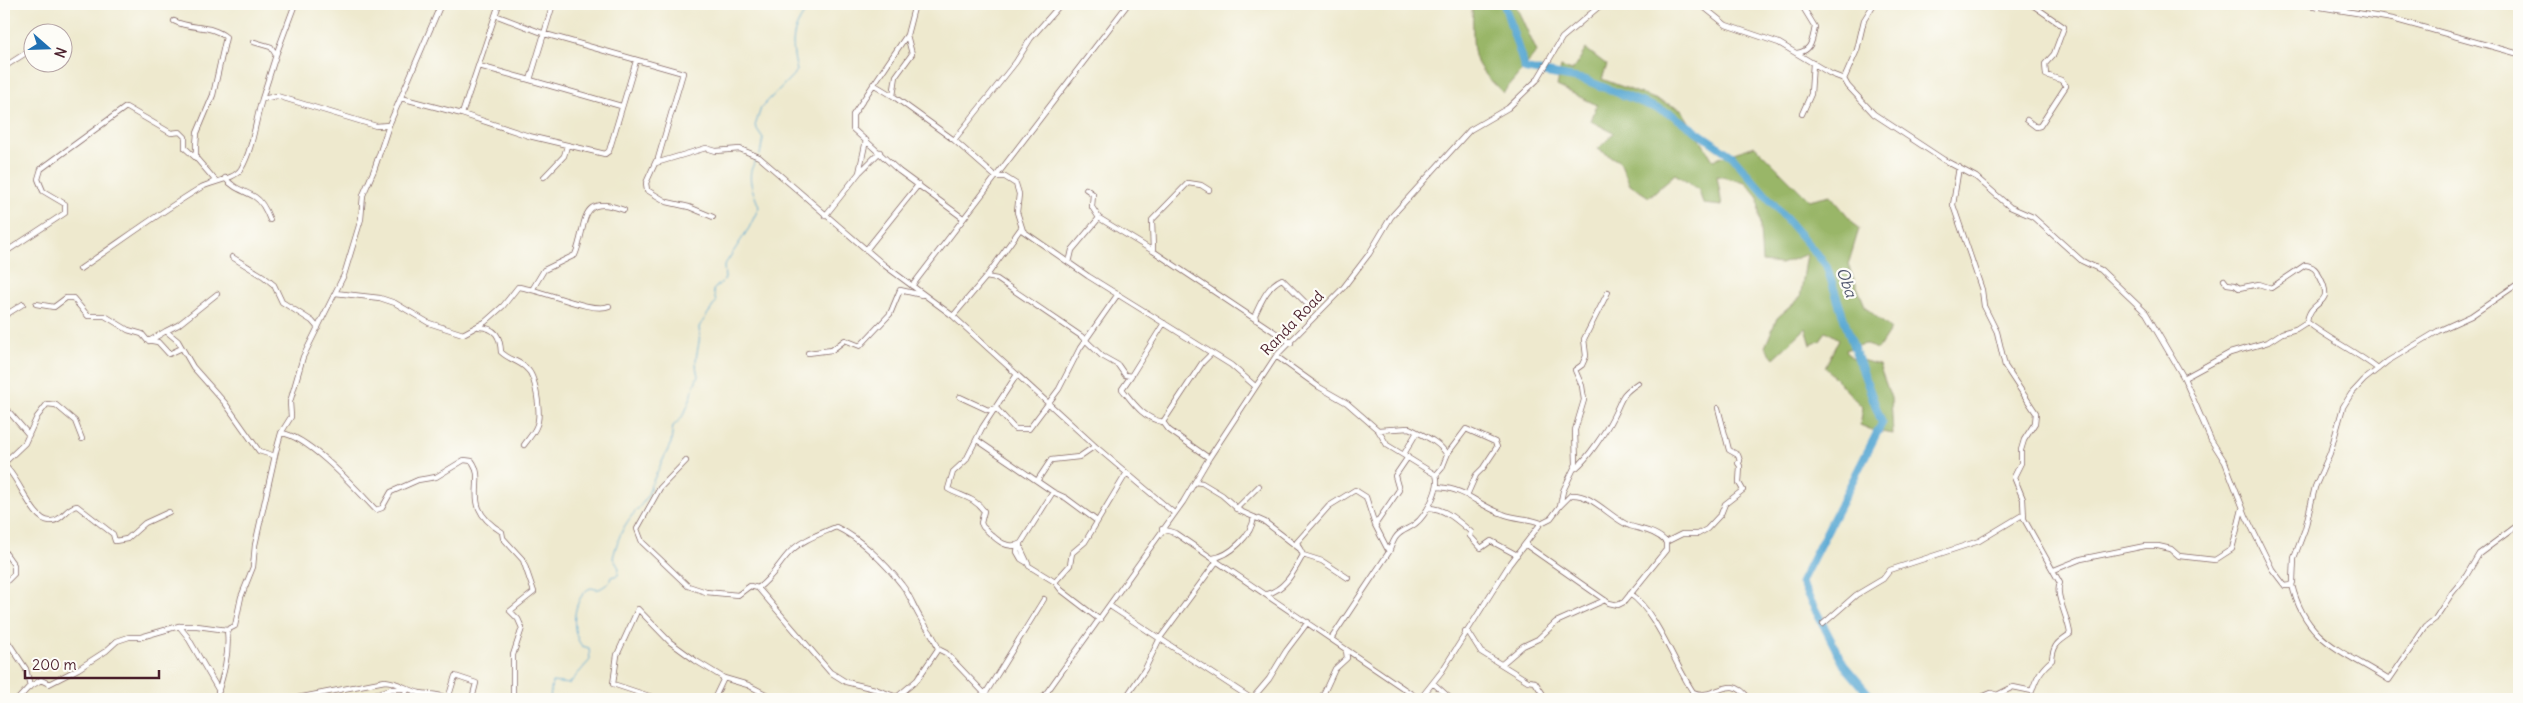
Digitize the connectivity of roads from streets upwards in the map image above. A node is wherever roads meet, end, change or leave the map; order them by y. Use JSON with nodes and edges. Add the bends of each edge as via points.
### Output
{"nodes":[{"id":1,"x":295,"y":4,"type":"edge"},
{"id":2,"x":441,"y":4,"type":"edge"},
{"id":3,"x":499,"y":4,"type":"edge"},
{"id":4,"x":553,"y":4,"type":"edge"},
{"id":5,"x":915,"y":4,"type":"edge"},
{"id":6,"x":1061,"y":4,"type":"edge"},
{"id":7,"x":1128,"y":4,"type":"edge"},
{"id":8,"x":1602,"y":4,"type":"edge"},
{"id":9,"x":1700,"y":4,"type":"edge"},
{"id":10,"x":1800,"y":4,"type":"edge"},
{"id":11,"x":1874,"y":4,"type":"edge"},
{"id":12,"x":2032,"y":4,"type":"edge"},
{"id":13,"x":2302,"y":4,"type":"edge"},
{"id":14,"x":495,"y":15,"type":"junction"},
{"id":15,"x":174,"y":21,"type":"dead end"},
{"id":16,"x":545,"y":34,"type":"junction"},
{"id":17,"x":906,"y":35,"type":"junction"},
{"id":18,"x":254,"y":42,"type":"dead end"},
{"id":19,"x":1796,"y":53,"type":"junction"},
{"id":20,"x":276,"y":54,"type":"junction"},
{"id":21,"x":2519,"y":54,"type":"edge"},
{"id":22,"x":22,"y":55,"type":"edge"},
{"id":23,"x":636,"y":61,"type":"junction"},
{"id":24,"x":1813,"y":62,"type":"junction"},
{"id":25,"x":479,"y":66,"type":"junction"},
{"id":26,"x":4,"y":67,"type":"edge"},
{"id":27,"x":1844,"y":78,"type":"junction"},
{"id":28,"x":530,"y":80,"type":"junction"},
{"id":29,"x":873,"y":84,"type":"junction"},
{"id":30,"x":893,"y":96,"type":"junction"},
{"id":31,"x":401,"y":98,"type":"junction"},
{"id":32,"x":262,"y":100,"type":"junction"},
{"id":33,"x":621,"y":106,"type":"junction"},
{"id":34,"x":462,"y":114,"type":"junction"},
{"id":35,"x":1802,"y":114,"type":"dead end"},
{"id":36,"x":2028,"y":120,"type":"dead end"},
{"id":37,"x":389,"y":125,"type":"junction"},
{"id":38,"x":866,"y":140,"type":"junction"},
{"id":39,"x":954,"y":140,"type":"junction"},
{"id":40,"x":567,"y":146,"type":"junction"},
{"id":41,"x":880,"y":152,"type":"junction"},
{"id":42,"x":196,"y":158,"type":"junction"},
{"id":43,"x":656,"y":163,"type":"junction"},
{"id":44,"x":1959,"y":168,"type":"junction"},
{"id":45,"x":859,"y":173,"type":"junction"},
{"id":46,"x":544,"y":177,"type":"dead end"},
{"id":47,"x":996,"y":177,"type":"junction"},
{"id":48,"x":225,"y":178,"type":"junction"},
{"id":49,"x":215,"y":180,"type":"junction"},
{"id":50,"x":919,"y":184,"type":"junction"},
{"id":51,"x":1086,"y":189,"type":"dead end"},
{"id":52,"x":1209,"y":190,"type":"dead end"},
{"id":53,"x":624,"y":210,"type":"dead end"},
{"id":54,"x":825,"y":216,"type":"junction"},
{"id":55,"x":713,"y":217,"type":"dead end"},
{"id":56,"x":963,"y":218,"type":"junction"},
{"id":57,"x":1099,"y":218,"type":"junction"},
{"id":58,"x":270,"y":220,"type":"dead end"},
{"id":59,"x":1021,"y":228,"type":"junction"},
{"id":60,"x":866,"y":250,"type":"junction"},
{"id":61,"x":1153,"y":251,"type":"junction"},
{"id":62,"x":4,"y":254,"type":"edge"},
{"id":63,"x":232,"y":257,"type":"dead end"},
{"id":64,"x":1069,"y":263,"type":"junction"},
{"id":65,"x":80,"y":269,"type":"dead end"},
{"id":66,"x":986,"y":277,"type":"junction"},
{"id":67,"x":2224,"y":280,"type":"dead end"},
{"id":68,"x":2519,"y":283,"type":"edge"},
{"id":69,"x":912,"y":286,"type":"junction"},
{"id":70,"x":532,"y":290,"type":"junction"},
{"id":71,"x":1608,"y":292,"type":"dead end"},
{"id":72,"x":335,"y":293,"type":"junction"},
{"id":73,"x":217,"y":294,"type":"dead end"},
{"id":74,"x":1118,"y":294,"type":"junction"},
{"id":75,"x":924,"y":295,"type":"junction"},
{"id":76,"x":23,"y":304,"type":"dead end"},
{"id":77,"x":36,"y":304,"type":"dead end"},
{"id":78,"x":1307,"y":304,"type":"dead end"},
{"id":79,"x":609,"y":306,"type":"dead end"},
{"id":80,"x":4,"y":316,"type":"edge"},
{"id":81,"x":953,"y":316,"type":"junction"},
{"id":82,"x":1257,"y":321,"type":"junction"},
{"id":83,"x":2307,"y":322,"type":"junction"},
{"id":84,"x":1164,"y":323,"type":"junction"},
{"id":85,"x":478,"y":327,"type":"junction"},
{"id":86,"x":318,"y":328,"type":"junction"},
{"id":87,"x":166,"y":331,"type":"junction"},
{"id":88,"x":149,"y":340,"type":"junction"},
{"id":89,"x":1086,"y":340,"type":"junction"},
{"id":90,"x":1291,"y":343,"type":"junction"},
{"id":91,"x":182,"y":348,"type":"junction"},
{"id":92,"x":808,"y":353,"type":"dead end"},
{"id":93,"x":1211,"y":354,"type":"junction"},
{"id":94,"x":1276,"y":356,"type":"junction"},
{"id":95,"x":2378,"y":369,"type":"junction"},
{"id":96,"x":1016,"y":376,"type":"junction"},
{"id":97,"x":1130,"y":376,"type":"junction"},
{"id":98,"x":2184,"y":378,"type":"junction"},
{"id":99,"x":1638,"y":383,"type":"dead end"},
{"id":100,"x":1255,"y":386,"type":"junction"},
{"id":101,"x":960,"y":397,"type":"dead end"},
{"id":102,"x":1047,"y":404,"type":"junction"},
{"id":103,"x":4,"y":406,"type":"edge"},
{"id":104,"x":996,"y":408,"type":"junction"},
{"id":105,"x":1718,"y":408,"type":"dead end"},
{"id":106,"x":1163,"y":422,"type":"junction"},
{"id":107,"x":1378,"y":430,"type":"junction"},
{"id":108,"x":1417,"y":432,"type":"junction"},
{"id":109,"x":280,"y":433,"type":"junction"},
{"id":110,"x":29,"y":435,"type":"junction"},
{"id":111,"x":82,"y":438,"type":"dead end"},
{"id":112,"x":977,"y":440,"type":"junction"},
{"id":113,"x":524,"y":445,"type":"dead end"},
{"id":114,"x":1095,"y":446,"type":"junction"},
{"id":115,"x":1406,"y":455,"type":"junction"},
{"id":116,"x":1447,"y":455,"type":"junction"},
{"id":117,"x":275,"y":456,"type":"junction"},
{"id":118,"x":1209,"y":458,"type":"junction"},
{"id":119,"x":686,"y":461,"type":"dead end"},
{"id":120,"x":4,"y":464,"type":"edge"},
{"id":121,"x":1575,"y":469,"type":"junction"},
{"id":122,"x":1126,"y":474,"type":"junction"},
{"id":123,"x":1436,"y":475,"type":"junction"},
{"id":124,"x":1038,"y":481,"type":"junction"},
{"id":125,"x":1195,"y":482,"type":"junction"},
{"id":126,"x":1259,"y":486,"type":"dead end"},
{"id":127,"x":1438,"y":487,"type":"junction"},
{"id":128,"x":1053,"y":492,"type":"junction"},
{"id":129,"x":1468,"y":493,"type":"junction"},
{"id":130,"x":1560,"y":506,"type":"junction"},
{"id":131,"x":1429,"y":508,"type":"junction"},
{"id":132,"x":2242,"y":508,"type":"junction"},
{"id":133,"x":1236,"y":509,"type":"junction"},
{"id":134,"x":169,"y":512,"type":"dead end"},
{"id":135,"x":1174,"y":513,"type":"junction"},
{"id":136,"x":2024,"y":514,"type":"junction"},
{"id":137,"x":1254,"y":517,"type":"junction"},
{"id":138,"x":1097,"y":521,"type":"junction"},
{"id":139,"x":1541,"y":523,"type":"junction"},
{"id":140,"x":1376,"y":525,"type":"junction"},
{"id":141,"x":2518,"y":525,"type":"edge"},
{"id":142,"x":1162,"y":529,"type":"junction"},
{"id":143,"x":1666,"y":542,"type":"junction"},
{"id":144,"x":1019,"y":544,"type":"junction"},
{"id":145,"x":1526,"y":545,"type":"junction"},
{"id":146,"x":1300,"y":549,"type":"junction"},
{"id":147,"x":4,"y":551,"type":"edge"},
{"id":148,"x":1389,"y":552,"type":"junction"},
{"id":149,"x":1303,"y":555,"type":"junction"},
{"id":150,"x":1517,"y":555,"type":"junction"},
{"id":151,"x":1215,"y":560,"type":"junction"},
{"id":152,"x":2054,"y":570,"type":"junction"},
{"id":153,"x":1348,"y":578,"type":"dead end"},
{"id":154,"x":1055,"y":582,"type":"junction"},
{"id":155,"x":4,"y":584,"type":"edge"},
{"id":156,"x":2292,"y":585,"type":"junction"},
{"id":157,"x":758,"y":588,"type":"junction"},
{"id":158,"x":1267,"y":594,"type":"junction"},
{"id":159,"x":1630,"y":594,"type":"junction"},
{"id":160,"x":1044,"y":599,"type":"dead end"},
{"id":161,"x":1605,"y":600,"type":"junction"},
{"id":162,"x":1110,"y":606,"type":"junction"},
{"id":163,"x":1100,"y":620,"type":"junction"},
{"id":164,"x":1308,"y":622,"type":"junction"},
{"id":165,"x":1823,"y":624,"type":"dead end"},
{"id":166,"x":179,"y":626,"type":"junction"},
{"id":167,"x":227,"y":630,"type":"junction"},
{"id":168,"x":1465,"y":632,"type":"junction"},
{"id":169,"x":4,"y":636,"type":"edge"},
{"id":170,"x":1160,"y":638,"type":"junction"},
{"id":171,"x":1331,"y":639,"type":"junction"},
{"id":172,"x":938,"y":649,"type":"junction"},
{"id":173,"x":1346,"y":650,"type":"junction"},
{"id":174,"x":1502,"y":664,"type":"junction"},
{"id":175,"x":724,"y":678,"type":"junction"},
{"id":176,"x":1433,"y":683,"type":"junction"},
{"id":177,"x":30,"y":686,"type":"junction"},
{"id":178,"x":408,"y":689,"type":"junction"},
{"id":179,"x":219,"y":691,"type":"junction"},
{"id":180,"x":1693,"y":692,"type":"junction"},
{"id":181,"x":641,"y":697,"type":"edge"},
{"id":182,"x":985,"y":697,"type":"edge"},
{"id":183,"x":18,"y":699,"type":"edge"},
{"id":184,"x":216,"y":699,"type":"edge"},
{"id":185,"x":292,"y":699,"type":"edge"},
{"id":186,"x":358,"y":699,"type":"edge"},
{"id":187,"x":401,"y":699,"type":"edge"},
{"id":188,"x":448,"y":699,"type":"edge"},
{"id":189,"x":472,"y":699,"type":"edge"},
{"id":190,"x":513,"y":699,"type":"edge"},
{"id":191,"x":658,"y":699,"type":"edge"},
{"id":192,"x":714,"y":699,"type":"edge"},
{"id":193,"x":775,"y":699,"type":"edge"},
{"id":194,"x":1042,"y":699,"type":"edge"},
{"id":195,"x":1125,"y":699,"type":"edge"},
{"id":196,"x":1252,"y":699,"type":"edge"},
{"id":197,"x":1321,"y":699,"type":"edge"},
{"id":198,"x":1419,"y":699,"type":"edge"},
{"id":199,"x":1451,"y":699,"type":"edge"},
{"id":200,"x":1546,"y":699,"type":"edge"},
{"id":201,"x":1688,"y":699,"type":"edge"},
{"id":202,"x":1749,"y":699,"type":"edge"},
{"id":203,"x":1977,"y":699,"type":"edge"}],
"edges":[{"from":1,"to":20,"type":"street"},
{"from":2,"to":31,"type":"street"},
{"from":3,"to":14,"type":"street"},
{"from":4,"to":16,"type":"street"},
{"from":5,"to":17,"type":"street"},
{"from":6,"to":39,"type":"street","via":[[1031,38]]},
{"from":7,"to":47,"type":"street"},
{"from":8,"to":90,"type":"street","name":"Randa Road","via":[[1562,38],[1537,80],[1508,108],[1470,130],[1391,217],[1343,288]]},
{"from":9,"to":19,"type":"street","via":[[1726,25],[1776,42]]},
{"from":10,"to":19,"type":"street","via":[[1815,27],[1808,50]]},
{"from":11,"to":27,"type":"street","via":[[1864,20],[1857,50]]},
{"from":12,"to":36,"type":"street","via":[[2064,26],[2054,54],[2045,64],[2046,75],[2061,80],[2066,86],[2040,126],[2036,127]]},
{"from":13,"to":21,"type":"street","via":[[2393,19]]},
{"from":14,"to":16,"type":"street"},
{"from":14,"to":25,"type":"street"},
{"from":15,"to":42,"type":"street","via":[[186,26],[210,28],[226,37],[213,96],[197,132]]},
{"from":16,"to":23,"type":"street"},
{"from":16,"to":28,"type":"street"},
{"from":17,"to":29,"type":"street"},
{"from":17,"to":30,"type":"street","via":[[912,54],[896,76]]},
{"from":18,"to":20,"type":"street","via":[[272,47]]},
{"from":19,"to":24,"type":"street"},
{"from":20,"to":32,"type":"street"},
{"from":22,"to":26,"type":"street"},
{"from":23,"to":33,"type":"street"},
{"from":23,"to":43,"type":"street","via":[[683,73]]},
{"from":24,"to":27,"type":"street","via":[[1830,74]]},
{"from":24,"to":35,"type":"street","via":[[1811,94]]},
{"from":25,"to":28,"type":"street"},
{"from":25,"to":34,"type":"street"},
{"from":27,"to":44,"type":"street","via":[[1874,114]]},
{"from":28,"to":33,"type":"street"},
{"from":29,"to":30,"type":"street"},
{"from":29,"to":38,"type":"street","via":[[853,115],[855,132]]},
{"from":30,"to":39,"type":"street"},
{"from":31,"to":34,"type":"street"},
{"from":31,"to":37,"type":"street"},
{"from":32,"to":37,"type":"street","via":[[277,96],[376,126]]},
{"from":32,"to":48,"type":"street","via":[[240,170],[233,177]]},
{"from":33,"to":40,"type":"street","via":[[609,151],[599,154]]},
{"from":34,"to":40,"type":"street"},
{"from":37,"to":72,"type":"street","via":[[362,195],[360,219],[344,275]]},
{"from":38,"to":41,"type":"street"},
{"from":38,"to":45,"type":"street"},
{"from":39,"to":47,"type":"street"},
{"from":40,"to":46,"type":"street","via":[[564,156]]},
{"from":41,"to":45,"type":"street"},
{"from":41,"to":50,"type":"street","via":[[899,171]]},
{"from":42,"to":49,"type":"street"},
{"from":42,"to":62,"type":"street","via":[[185,148],[185,137],[180,132],[171,133],[126,107],[41,169],[38,179],[43,191],[66,204],[65,213]]},
{"from":43,"to":54,"type":"street","via":[[706,148],[747,151],[759,157]]},
{"from":43,"to":55,"type":"street","via":[[646,183],[647,190],[667,202]]},
{"from":44,"to":98,"type":"street","via":[[1976,177],[2010,207],[2033,217],[2082,261],[2101,270],[2146,313]]},
{"from":44,"to":136,"type":"street","via":[[1953,205],[1980,284],[1984,306],[1997,332],[2005,366],[2036,412],[2035,423],[2024,440],[2021,463],[2014,477],[2023,499]]},
{"from":45,"to":54,"type":"street"},
{"from":47,"to":56,"type":"street"},
{"from":47,"to":59,"type":"street","via":[[1005,177],[1019,188],[1017,212]]},
{"from":48,"to":49,"type":"street"},
{"from":48,"to":58,"type":"street","via":[[242,192],[257,198]]},
{"from":49,"to":65,"type":"street"},
{"from":50,"to":56,"type":"street"},
{"from":50,"to":60,"type":"street"},
{"from":51,"to":57,"type":"street","via":[[1093,194],[1092,208]]},
{"from":52,"to":61,"type":"street","via":[[1188,183],[1155,216],[1151,224]]},
{"from":53,"to":70,"type":"street","via":[[602,204],[590,209],[584,219],[575,255],[544,270]]},
{"from":54,"to":60,"type":"street"},
{"from":56,"to":69,"type":"street"},
{"from":57,"to":61,"type":"street"},
{"from":57,"to":64,"type":"street","via":[[1072,250]]},
{"from":59,"to":64,"type":"street"},
{"from":59,"to":66,"type":"street"},
{"from":60,"to":69,"type":"street"},
{"from":61,"to":82,"type":"street"},
{"from":63,"to":86,"type":"street","via":[[264,276],[274,285],[282,302]]},
{"from":64,"to":74,"type":"street"},
{"from":66,"to":81,"type":"street"},
{"from":66,"to":89,"type":"street","via":[[997,279]]},
{"from":67,"to":83,"type":"street","via":[[2239,288],[2259,284],[2271,288],[2305,265],[2316,268],[2326,291],[2325,298],[2308,314]]},
{"from":68,"to":95,"type":"street","via":[[2476,313],[2438,331]]},
{"from":69,"to":75,"type":"street"},
{"from":70,"to":79,"type":"street","via":[[596,309]]},
{"from":70,"to":85,"type":"street","via":[[518,287]]},
{"from":71,"to":121,"type":"street","via":[[1584,339],[1586,356],[1575,370],[1584,394],[1576,430]]},
{"from":72,"to":85,"type":"street","via":[[380,298],[429,324],[458,334]]},
{"from":72,"to":86,"type":"street"},
{"from":73,"to":87,"type":"street"},
{"from":74,"to":84,"type":"street"},
{"from":74,"to":89,"type":"street"},
{"from":75,"to":81,"type":"street"},
{"from":75,"to":92,"type":"street","via":[[900,290],[890,314],[860,346],[845,340],[832,350]]},
{"from":76,"to":80,"type":"street"},
{"from":77,"to":88,"type":"street","via":[[54,307],[66,298],[73,298],[88,316],[105,316]]},
{"from":78,"to":82,"type":"street","via":[[1282,279],[1275,282],[1262,298],[1255,315]]},
{"from":81,"to":96,"type":"street"},
{"from":82,"to":90,"type":"street"},
{"from":83,"to":95,"type":"street"},
{"from":83,"to":98,"type":"street","via":[[2282,332],[2268,342],[2230,353]]},
{"from":84,"to":93,"type":"street"},
{"from":84,"to":97,"type":"street"},
{"from":85,"to":113,"type":"street","via":[[493,330],[499,337],[501,352],[526,367],[532,376],[538,423]]},
{"from":86,"to":109,"type":"street","via":[[297,375],[290,402],[291,417]]},
{"from":87,"to":88,"type":"street"},
{"from":87,"to":91,"type":"street"},
{"from":88,"to":91,"type":"street","via":[[158,342],[168,354]]},
{"from":89,"to":97,"type":"street"},
{"from":89,"to":102,"type":"street"},
{"from":90,"to":94,"type":"street","name":"Randa Road"},
{"from":91,"to":117,"type":"street","via":[[193,367],[225,403],[259,451]]},
{"from":93,"to":100,"type":"street","via":[[1231,365]]},
{"from":93,"to":106,"type":"street"},
{"from":94,"to":100,"type":"street","name":"Randa Road"},
{"from":94,"to":107,"type":"street","via":[[1341,398]]},
{"from":95,"to":156,"type":"street","via":[[2351,394],[2343,407],[2296,551]]},
{"from":96,"to":102,"type":"street"},
{"from":96,"to":104,"type":"street"},
{"from":97,"to":106,"type":"street","via":[[1122,389],[1144,415]]},
{"from":98,"to":132,"type":"street","via":[[2211,440],[2225,462]]},
{"from":99,"to":121,"type":"street","via":[[1619,400],[1606,428]]},
{"from":100,"to":118,"type":"street","name":"Randa Road"},
{"from":101,"to":104,"type":"street","via":[[988,410]]},
{"from":102,"to":104,"type":"street","via":[[1029,429],[1012,427]]},
{"from":102,"to":114,"type":"street"},
{"from":103,"to":110,"type":"street"},
{"from":104,"to":112,"type":"street"},
{"from":105,"to":143,"type":"street","via":[[1728,450],[1738,455],[1740,461],[1739,483],[1743,490],[1725,504],[1721,514],[1707,528],[1698,534],[1682,534]]},
{"from":106,"to":118,"type":"street","via":[[1169,430]]},
{"from":107,"to":108,"type":"street","via":[[1408,428]]},
{"from":107,"to":115,"type":"street","via":[[1387,445]]},
{"from":108,"to":115,"type":"street"},
{"from":108,"to":116,"type":"street","via":[[1444,449]]},
{"from":109,"to":117,"type":"street"},
{"from":109,"to":190,"type":"street","via":[[301,441],[329,463],[376,510],[382,508],[391,492],[418,480],[436,477],[464,460],[472,461],[477,468],[475,498],[480,511],[490,525],[502,532],[503,538],[523,560],[534,592],[510,611],[522,628],[513,655]]},
{"from":110,"to":111,"type":"street","via":[[43,408],[51,404],[75,420]]},
{"from":110,"to":120,"type":"street","via":[[22,447]]},
{"from":112,"to":124,"type":"street"},
{"from":112,"to":144,"type":"street","via":[[966,460],[953,472],[948,489],[979,503],[984,512],[983,527],[1000,543]]},
{"from":114,"to":122,"type":"street"},
{"from":114,"to":124,"type":"street","via":[[1079,457],[1051,460]]},
{"from":115,"to":123,"type":"street"},
{"from":115,"to":140,"type":"street","via":[[1395,476],[1399,490]]},
{"from":116,"to":123,"type":"street"},
{"from":116,"to":129,"type":"street","via":[[1466,428],[1495,442],[1497,447],[1476,475]]},
{"from":117,"to":167,"type":"street","via":[[256,539],[253,567],[241,597],[235,626]]},
{"from":118,"to":125,"type":"street","name":"Randa Road"},
{"from":119,"to":157,"type":"street","via":[[660,488],[646,512],[637,529],[642,542],[688,586],[706,592],[738,595],[750,586]]},
{"from":120,"to":134,"type":"street","via":[[39,517],[49,522],[77,506],[113,534],[115,541],[127,539],[145,523]]},
{"from":121,"to":130,"type":"street","via":[[1563,491]]},
{"from":122,"to":135,"type":"street"},
{"from":122,"to":138,"type":"street"},
{"from":123,"to":127,"type":"street"},
{"from":124,"to":128,"type":"street"},
{"from":125,"to":133,"type":"street","via":[[1222,496]]},
{"from":125,"to":135,"type":"street","name":"Randa Road"},
{"from":126,"to":133,"type":"street"},
{"from":127,"to":129,"type":"street"},
{"from":127,"to":131,"type":"street"},
{"from":128,"to":138,"type":"street"},
{"from":128,"to":144,"type":"street"},
{"from":129,"to":139,"type":"street","via":[[1502,514]]},
{"from":130,"to":139,"type":"street"},
{"from":130,"to":143,"type":"street","via":[[1571,495],[1582,495],[1625,523],[1642,528]]},
{"from":131,"to":148,"type":"street","via":[[1415,524],[1406,527],[1396,537]]},
{"from":131,"to":150,"type":"street","via":[[1441,509],[1461,524],[1482,548],[1491,541]]},
{"from":132,"to":152,"type":"street","via":[[2232,549],[2215,560],[2179,556],[2171,549],[2145,546],[2081,559]]},
{"from":132,"to":156,"type":"street","via":[[2272,569],[2285,586]]},
{"from":133,"to":137,"type":"street"},
{"from":135,"to":142,"type":"street","name":"Randa Road"},
{"from":136,"to":152,"type":"street"},
{"from":136,"to":165,"type":"street","via":[[1979,541],[1890,570],[1883,579],[1856,595]]},
{"from":137,"to":146,"type":"street"},
{"from":137,"to":151,"type":"street","via":[[1252,527],[1230,552]]},
{"from":138,"to":154,"type":"street","via":[[1085,542],[1072,554],[1070,565]]},
{"from":139,"to":145,"type":"street"},
{"from":140,"to":146,"type":"street","via":[[1366,496],[1355,490],[1329,506],[1297,542]]},
{"from":140,"to":148,"type":"street"},
{"from":141,"to":156,"type":"street","via":[[2479,554],[2459,587],[2426,626],[2389,680],[2325,641],[2301,612]]},
{"from":142,"to":151,"type":"street","via":[[1175,533]]},
{"from":142,"to":162,"type":"street","name":"Randa Road"},
{"from":143,"to":159,"type":"street","via":[[1666,550]]},
{"from":144,"to":154,"type":"street","via":[[1032,568]]},
{"from":145,"to":150,"type":"street"},
{"from":145,"to":161,"type":"street"},
{"from":146,"to":149,"type":"street"},
{"from":147,"to":155,"type":"street","via":[[14,565],[14,574]]},
{"from":148,"to":171,"type":"street"},
{"from":149,"to":153,"type":"street","via":[[1322,561]]},
{"from":149,"to":158,"type":"street","via":[[1278,591]]},
{"from":150,"to":168,"type":"street"},
{"from":151,"to":158,"type":"street"},
{"from":151,"to":170,"type":"street"},
{"from":152,"to":203,"type":"street","via":[[2060,583],[2058,593],[2070,624],[2070,634],[2056,642],[2052,660],[2044,666],[2032,691],[2013,687],[1997,695],[1992,693]]},
{"from":154,"to":163,"type":"street"},
{"from":157,"to":172,"type":"street","via":[[830,672],[846,682],[897,697],[916,680]]},
{"from":157,"to":172,"type":"street","via":[[798,545],[836,527],[866,546],[903,586]]},
{"from":158,"to":164,"type":"street"},
{"from":159,"to":161,"type":"street","via":[[1618,605]]},
{"from":159,"to":180,"type":"street","via":[[1639,600],[1658,627]]},
{"from":160,"to":182,"type":"street"},
{"from":161,"to":174,"type":"street","via":[[1556,622]]},
{"from":162,"to":163,"type":"street","name":"Randa Road"},
{"from":162,"to":170,"type":"street"},
{"from":163,"to":194,"type":"street","name":"Randa Road"},
{"from":164,"to":171,"type":"street"},
{"from":164,"to":196,"type":"street"},
{"from":166,"to":167,"type":"street"},
{"from":166,"to":177,"type":"street","via":[[117,641],[61,679],[49,684],[41,680]]},
{"from":166,"to":179,"type":"street"},
{"from":167,"to":179,"type":"street","via":[[229,652],[223,665],[224,675]]},
{"from":168,"to":174,"type":"street","via":[[1481,652]]},
{"from":168,"to":176,"type":"street"},
{"from":169,"to":177,"type":"street","via":[[26,669]]},
{"from":170,"to":195,"type":"street","via":[[1146,669]]},
{"from":170,"to":196,"type":"street"},
{"from":171,"to":173,"type":"street"},
{"from":172,"to":182,"type":"street"},
{"from":173,"to":197,"type":"street","via":[[1347,658],[1335,669]]},
{"from":173,"to":198,"type":"street"},
{"from":174,"to":200,"type":"street","via":[[1535,682]]},
{"from":175,"to":181,"type":"street","via":[[670,642],[638,609],[617,655],[613,684]]},
{"from":175,"to":192,"type":"street"},
{"from":175,"to":193,"type":"street","via":[[748,685]]},
{"from":176,"to":198,"type":"street"},
{"from":176,"to":199,"type":"street"},
{"from":177,"to":183,"type":"street"},
{"from":178,"to":185,"type":"street","via":[[397,682],[385,681]]},
{"from":178,"to":186,"type":"street","via":[[391,689]]},
{"from":178,"to":187,"type":"street"},
{"from":178,"to":188,"type":"street","via":[[440,694]]},
{"from":179,"to":184,"type":"street"},
{"from":180,"to":201,"type":"street"},
{"from":180,"to":202,"type":"street","via":[[1704,694],[1730,686],[1739,689]]},
{"from":181,"to":191,"type":"street"},
{"from":188,"to":189,"type":"street","via":[[455,676],[476,683]]}]}
